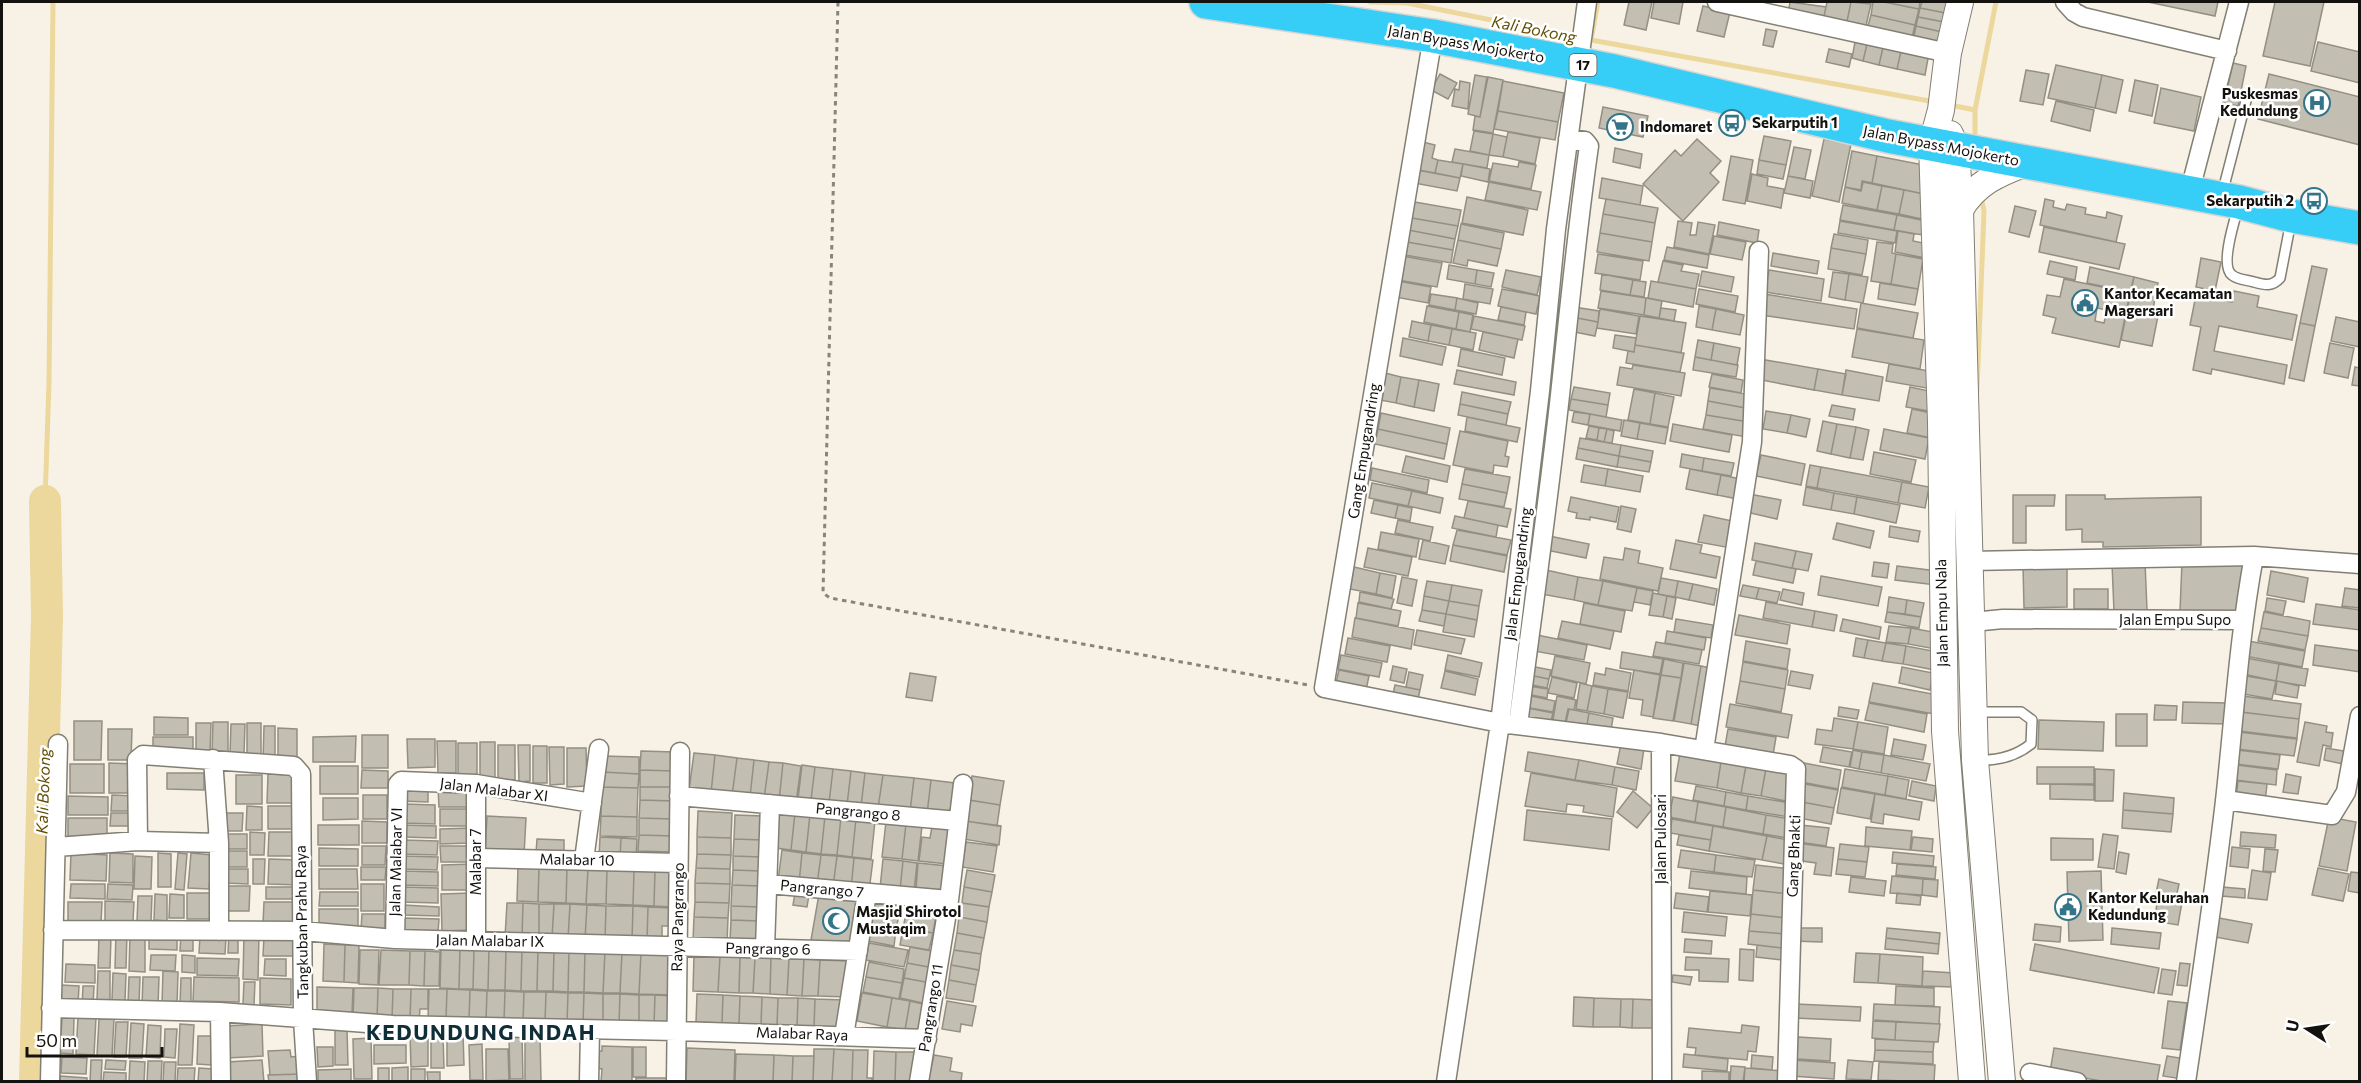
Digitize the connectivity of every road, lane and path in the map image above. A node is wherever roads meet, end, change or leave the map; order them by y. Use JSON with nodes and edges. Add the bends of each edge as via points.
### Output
{"nodes":[{"id":1,"x":838,"y":2,"type":"edge"},
{"id":2,"x":1206,"y":2,"type":"edge"},
{"id":3,"x":1587,"y":2,"type":"edge"},
{"id":4,"x":1717,"y":2,"type":"edge"},
{"id":5,"x":1960,"y":2,"type":"edge"},
{"id":6,"x":2065,"y":2,"type":"edge"},
{"id":7,"x":2239,"y":2,"type":"edge"},
{"id":8,"x":1783,"y":8,"type":"edge"},
{"id":9,"x":1433,"y":36,"type":"junction"},
{"id":10,"x":1580,"y":47,"type":"junction"},
{"id":11,"x":2227,"y":51,"type":"junction"},
{"id":12,"x":1948,"y":53,"type":"junction"},
{"id":13,"x":2247,"y":97,"type":"dead end"},
{"id":14,"x":1966,"y":156,"type":"junction"},
{"id":15,"x":2189,"y":194,"type":"junction"},
{"id":16,"x":2230,"y":201,"type":"junction"},
{"id":17,"x":1962,"y":205,"type":"junction"},
{"id":18,"x":2292,"y":216,"type":"junction"},
{"id":19,"x":2360,"y":228,"type":"edge"},
{"id":20,"x":1759,"y":251,"type":"dead end"},
{"id":21,"x":2254,"y":555,"type":"junction"},
{"id":22,"x":1980,"y":561,"type":"junction"},
{"id":23,"x":2360,"y":564,"type":"edge"},
{"id":24,"x":1984,"y":620,"type":"junction"},
{"id":25,"x":2242,"y":620,"type":"junction"},
{"id":26,"x":1324,"y":688,"type":"junction"},
{"id":27,"x":1981,"y":712,"type":"junction"},
{"id":28,"x":1944,"y":714,"type":"junction"},
{"id":29,"x":2360,"y":716,"type":"edge"},
{"id":30,"x":1510,"y":724,"type":"junction"},
{"id":31,"x":1661,"y":743,"type":"junction"},
{"id":32,"x":58,"y":744,"type":"dead end"},
{"id":33,"x":599,"y":749,"type":"dead end"},
{"id":34,"x":1704,"y":750,"type":"junction"},
{"id":35,"x":680,"y":752,"type":"dead end"},
{"id":36,"x":213,"y":759,"type":"junction"},
{"id":37,"x":1983,"y":760,"type":"junction"},
{"id":38,"x":1947,"y":762,"type":"junction"},
{"id":39,"x":398,"y":784,"type":"joint"},
{"id":40,"x":476,"y":784,"type":"junction"},
{"id":41,"x":963,"y":784,"type":"dead end"},
{"id":42,"x":679,"y":796,"type":"junction"},
{"id":43,"x":2225,"y":800,"type":"junction"},
{"id":44,"x":592,"y":803,"type":"junction"},
{"id":45,"x":770,"y":804,"type":"junction"},
{"id":46,"x":958,"y":821,"type":"junction"},
{"id":47,"x":138,"y":841,"type":"junction"},
{"id":48,"x":219,"y":843,"type":"junction"},
{"id":49,"x":56,"y":847,"type":"junction"},
{"id":50,"x":476,"y":858,"type":"junction"},
{"id":51,"x":584,"y":860,"type":"junction"},
{"id":52,"x":678,"y":863,"type":"junction"},
{"id":53,"x":768,"y":884,"type":"junction"},
{"id":54,"x":867,"y":893,"type":"junction"},
{"id":55,"x":949,"y":900,"type":"junction"},
{"id":56,"x":52,"y":930,"type":"junction"},
{"id":57,"x":219,"y":931,"type":"junction"},
{"id":58,"x":303,"y":931,"type":"junction"},
{"id":59,"x":394,"y":939,"type":"junction"},
{"id":60,"x":476,"y":940,"type":"junction"},
{"id":61,"x":677,"y":946,"type":"junction"},
{"id":62,"x":765,"y":948,"type":"junction"},
{"id":63,"x":858,"y":951,"type":"junction"},
{"id":64,"x":51,"y":1008,"type":"junction"},
{"id":65,"x":220,"y":1012,"type":"junction"},
{"id":66,"x":303,"y":1019,"type":"junction"},
{"id":67,"x":590,"y":1030,"type":"junction"},
{"id":68,"x":676,"y":1031,"type":"junction"},
{"id":69,"x":844,"y":1036,"type":"junction"},
{"id":70,"x":927,"y":1039,"type":"junction"},
{"id":71,"x":2030,"y":1073,"type":"dead end"},
{"id":72,"x":50,"y":1082,"type":"edge"},
{"id":73,"x":221,"y":1082,"type":"edge"},
{"id":74,"x":307,"y":1082,"type":"edge"},
{"id":75,"x":589,"y":1082,"type":"edge"},
{"id":76,"x":676,"y":1082,"type":"edge"},
{"id":77,"x":920,"y":1082,"type":"edge"},
{"id":78,"x":1446,"y":1082,"type":"edge"},
{"id":79,"x":1662,"y":1082,"type":"edge"},
{"id":80,"x":1787,"y":1082,"type":"edge"},
{"id":81,"x":1972,"y":1082,"type":"edge"},
{"id":82,"x":2002,"y":1082,"type":"edge"},
{"id":83,"x":2077,"y":1082,"type":"edge"},
{"id":84,"x":2186,"y":1082,"type":"edge"}],
"edges":[{"from":1,"to":26,"type":"path","via":[[823,593],[830,598]]},
{"from":2,"to":9,"type":"highway","name":"Jalan Bypass Mojokerto","number":"17"},
{"from":3,"to":10,"type":"street","name":"Jalan Empugandring"},
{"from":4,"to":8,"type":"street"},
{"from":5,"to":12,"type":"main road"},
{"from":6,"to":11,"type":"street","via":[[2083,17]]},
{"from":7,"to":11,"type":"street"},
{"from":8,"to":12,"type":"street"},
{"from":9,"to":10,"type":"highway","name":"Jalan Bypass Mojokerto","number":"17"},
{"from":9,"to":26,"type":"street","name":"Gang Empugandring"},
{"from":10,"to":14,"type":"highway","name":"Jalan Bypass Mojokerto","number":"17","via":[[1614,71]]},
{"from":10,"to":30,"type":"street","name":"Jalan Empugandring","via":[[1576,140],[1551,393]]},
{"from":11,"to":15,"type":"street"},
{"from":12,"to":14,"type":"main road","via":[[1941,105]]},
{"from":13,"to":16,"type":"lane"},
{"from":14,"to":15,"type":"highway","name":"Jalan Bypass Mojokerto","number":"17","via":[[2026,163]]},
{"from":14,"to":17,"type":"main road","name":"Jalan Empu Nala"},
{"from":14,"to":17,"type":"main road"},
{"from":14,"to":28,"type":"main road","name":"Jalan Empu Nala","via":[[1941,422]]},
{"from":15,"to":16,"type":"highway","name":"Jalan Bypass Mojokerto","number":"17"},
{"from":16,"to":18,"type":"highway","name":"Jalan Bypass Mojokerto","number":"17"},
{"from":16,"to":18,"type":"lane","via":[[2226,264],[2236,278],[2267,285],[2277,282]]},
{"from":17,"to":22,"type":"main road","name":"Jalan Empu Nala"},
{"from":18,"to":19,"type":"highway","name":"Jalan Bypass Mojokerto","number":"17"},
{"from":20,"to":34,"type":"street","via":[[1752,442]]},
{"from":21,"to":22,"type":"street"},
{"from":21,"to":23,"type":"street"},
{"from":21,"to":25,"type":"street","name":"Jalan Empu Supo"},
{"from":22,"to":24,"type":"main road","name":"Jalan Empu Nala"},
{"from":24,"to":25,"type":"street","name":"Jalan Empu Supo"},
{"from":24,"to":27,"type":"main road","name":"Jalan Empu Nala"},
{"from":25,"to":43,"type":"street"},
{"from":26,"to":30,"type":"street"},
{"from":27,"to":28,"type":"main road"},
{"from":27,"to":37,"type":"main road","name":"Jalan Empu Nala"},
{"from":27,"to":37,"type":"lane","via":[[2021,712],[2032,720],[2031,744],[2021,752]]},
{"from":28,"to":38,"type":"main road","name":"Jalan Empu Nala"},
{"from":29,"to":43,"type":"street","via":[[2346,792],[2332,815]]},
{"from":30,"to":31,"type":"street"},
{"from":30,"to":78,"type":"street"},
{"from":31,"to":34,"type":"street","name":"Gang Bhakti"},
{"from":31,"to":79,"type":"street","name":"Jalan Pulosari"},
{"from":32,"to":49,"type":"street"},
{"from":33,"to":44,"type":"street"},
{"from":34,"to":80,"type":"street","name":"Gang Bhakti","via":[[1796,769]]},
{"from":35,"to":42,"type":"street","name":"Raya Pangrango"},
{"from":36,"to":47,"type":"street","via":[[139,757]]},
{"from":36,"to":48,"type":"street"},
{"from":36,"to":58,"type":"street","name":"Tangkuban Prahu Raya","via":[[294,765],[301,774]]},
{"from":37,"to":38,"type":"main road"},
{"from":37,"to":82,"type":"main road","name":"Jalan Empu Nala"},
{"from":38,"to":81,"type":"main road","name":"Jalan Empu Nala"},
{"from":39,"to":40,"type":"street","name":"Jalan Malabar XI","via":[[403,780]]},
{"from":39,"to":59,"type":"street","name":"Jalan Malabar VI"},
{"from":40,"to":44,"type":"street","name":"Jalan Malabar XI"},
{"from":40,"to":50,"type":"street","name":"Malabar 7"},
{"from":41,"to":46,"type":"street"},
{"from":42,"to":45,"type":"street","name":"Pangrango 8"},
{"from":42,"to":52,"type":"street","name":"Raya Pangrango"},
{"from":43,"to":84,"type":"street"},
{"from":44,"to":51,"type":"street"},
{"from":45,"to":46,"type":"street","name":"Pangrango 8"},
{"from":45,"to":53,"type":"street"},
{"from":46,"to":55,"type":"street"},
{"from":47,"to":48,"type":"street"},
{"from":47,"to":49,"type":"street"},
{"from":48,"to":57,"type":"street"},
{"from":49,"to":56,"type":"street"},
{"from":50,"to":51,"type":"street","name":"Malabar 10"},
{"from":50,"to":60,"type":"street","name":"Malabar 7"},
{"from":51,"to":52,"type":"street","name":"Malabar 10"},
{"from":52,"to":61,"type":"street","name":"Raya Pangrango"},
{"from":53,"to":54,"type":"street","name":"Pangrango 7"},
{"from":53,"to":62,"type":"street"},
{"from":54,"to":55,"type":"street","name":"Pangrango 7"},
{"from":54,"to":63,"type":"street"},
{"from":55,"to":70,"type":"street","name":"Pangrango 11"},
{"from":56,"to":57,"type":"street","name":"Jalan Malabar IX"},
{"from":56,"to":64,"type":"street"},
{"from":57,"to":58,"type":"street","name":"Jalan Malabar IX"},
{"from":58,"to":59,"type":"street","name":"Jalan Malabar IX"},
{"from":58,"to":66,"type":"street","name":"Tangkuban Prahu Raya"},
{"from":59,"to":60,"type":"street","name":"Jalan Malabar IX"},
{"from":60,"to":61,"type":"street","name":"Jalan Malabar IX"},
{"from":61,"to":62,"type":"street","name":"Pangrango 6"},
{"from":61,"to":68,"type":"street","name":"Raya Pangrango"},
{"from":62,"to":63,"type":"street","name":"Pangrango 6"},
{"from":63,"to":69,"type":"street"},
{"from":64,"to":65,"type":"street","name":"Malabar Raya"},
{"from":64,"to":72,"type":"street"},
{"from":65,"to":66,"type":"street","name":"Malabar Raya"},
{"from":65,"to":73,"type":"street"},
{"from":66,"to":67,"type":"street","name":"Malabar Raya"},
{"from":66,"to":74,"type":"street","name":"Tangkuban Prahu Raya"},
{"from":67,"to":68,"type":"street","name":"Malabar Raya"},
{"from":67,"to":75,"type":"street"},
{"from":68,"to":69,"type":"street","name":"Malabar Raya"},
{"from":68,"to":76,"type":"street","name":"Raya Pangrango"},
{"from":69,"to":70,"type":"street","name":"Malabar Raya"},
{"from":70,"to":77,"type":"street","name":"Pangrango 11"},
{"from":71,"to":83,"type":"street"}]}
